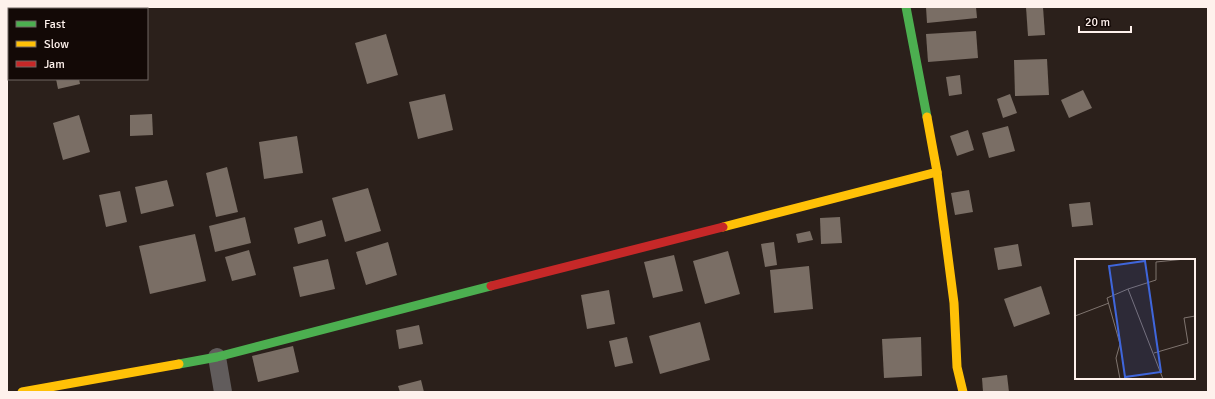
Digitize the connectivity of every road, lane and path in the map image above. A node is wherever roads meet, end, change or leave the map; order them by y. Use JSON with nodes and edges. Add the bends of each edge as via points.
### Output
{"nodes":[{"id":1,"x":906,"y":7,"type":"edge"},
{"id":2,"x":937,"y":172,"type":"junction"},
{"id":3,"x":218,"y":357,"type":"junction"},
{"id":4,"x":22,"y":392,"type":"edge"},
{"id":5,"x":223,"y":392,"type":"edge"},
{"id":6,"x":963,"y":392,"type":"edge"}],
"edges":[{"from":1,"to":2,"type":"street"},
{"from":2,"to":3,"type":"street"},
{"from":2,"to":6,"type":"street","via":[[954,303],[957,367]]},
{"from":3,"to":4,"type":"street"},
{"from":3,"to":5,"type":"street"}]}
